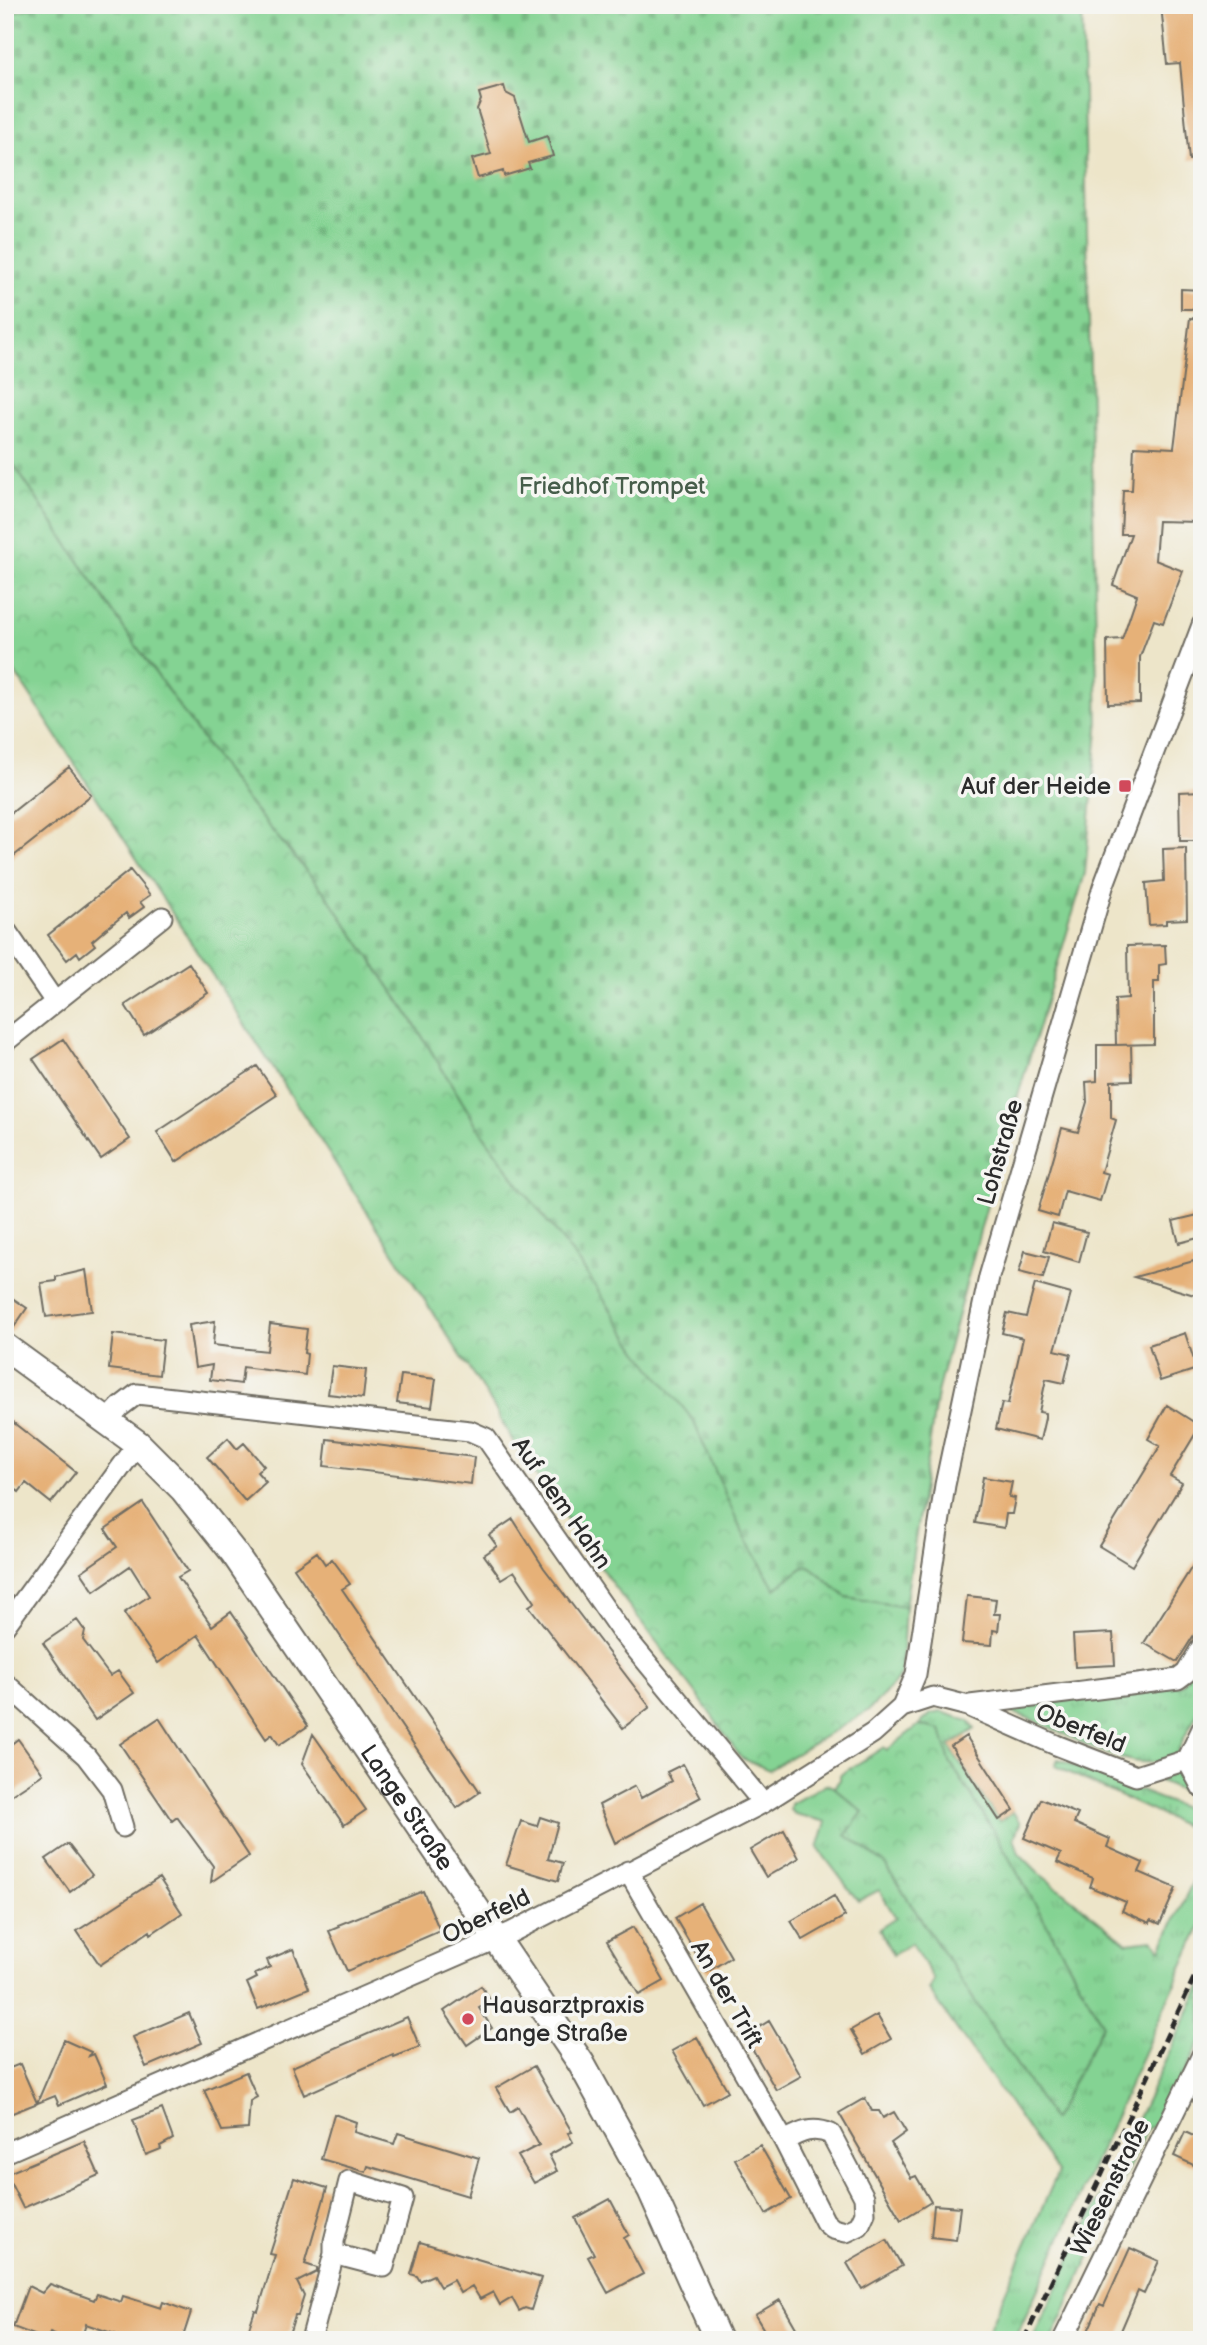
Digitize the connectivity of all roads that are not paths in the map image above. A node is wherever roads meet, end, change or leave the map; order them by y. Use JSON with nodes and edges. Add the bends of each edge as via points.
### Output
{"nodes":[{"id":1,"x":1202,"y":625,"type":"edge"},
{"id":2,"x":162,"y":917,"type":"dead end"},
{"id":3,"x":5,"y":929,"type":"edge"},
{"id":4,"x":55,"y":1002,"type":"junction"},
{"id":5,"x":5,"y":1042,"type":"edge"},
{"id":6,"x":5,"y":1347,"type":"edge"},
{"id":7,"x":108,"y":1420,"type":"junction"},
{"id":8,"x":138,"y":1444,"type":"junction"},
{"id":9,"x":5,"y":1626,"type":"edge"},
{"id":10,"x":1198,"y":1652,"type":"edge"},
{"id":11,"x":5,"y":1683,"type":"edge"},
{"id":12,"x":968,"y":1706,"type":"junction"},
{"id":13,"x":902,"y":1707,"type":"junction"},
{"id":14,"x":1202,"y":1729,"type":"edge"},
{"id":15,"x":1187,"y":1760,"type":"junction"},
{"id":16,"x":1202,"y":1788,"type":"edge"},
{"id":17,"x":763,"y":1803,"type":"junction"},
{"id":18,"x":123,"y":1827,"type":"dead end"},
{"id":19,"x":628,"y":1871,"type":"junction"},
{"id":20,"x":497,"y":1938,"type":"junction"},
{"id":21,"x":1202,"y":2055,"type":"edge"},
{"id":22,"x":784,"y":2141,"type":"junction"},
{"id":23,"x":5,"y":2153,"type":"edge"},
{"id":24,"x":334,"y":2254,"type":"junction"},
{"id":25,"x":311,"y":2340,"type":"edge"},
{"id":26,"x":718,"y":2340,"type":"edge"},
{"id":27,"x":1063,"y":2340,"type":"edge"}],
"edges":[{"from":1,"to":13,"type":"street","name":"Lohstraße","via":[[1103,887],[989,1278],[945,1485],[916,1674]]},
{"from":2,"to":4,"type":"street"},
{"from":3,"to":4,"type":"street"},
{"from":4,"to":5,"type":"street"},
{"from":6,"to":7,"type":"street","name":"Lange Straße"},
{"from":7,"to":8,"type":"street","name":"Lange Straße"},
{"from":7,"to":17,"type":"street","name":"Auf dem Hahn","via":[[137,1394],[470,1431],[486,1438],[620,1630]]},
{"from":8,"to":9,"type":"street"},
{"from":8,"to":20,"type":"street","name":"Lange Straße","via":[[183,1489],[234,1553]]},
{"from":10,"to":12,"type":"street","name":"Oberfeld","via":[[1178,1678]]},
{"from":11,"to":18,"type":"street","via":[[86,1756],[112,1790]]},
{"from":12,"to":13,"type":"street","name":"Oberfeld","via":[[933,1697]]},
{"from":12,"to":15,"type":"street","name":"Oberfeld","via":[[1136,1776]]},
{"from":13,"to":17,"type":"street","name":"Oberfeld","via":[[873,1733]]},
{"from":14,"to":15,"type":"street"},
{"from":15,"to":16,"type":"street"},
{"from":17,"to":19,"type":"street","name":"Oberfeld"},
{"from":19,"to":20,"type":"street","name":"Oberfeld"},
{"from":19,"to":22,"type":"street","name":"An der Trift"},
{"from":20,"to":23,"type":"street","name":"Oberfeld"},
{"from":20,"to":26,"type":"street","name":"Lange Straße","via":[[612,2116],[651,2190]]},
{"from":21,"to":27,"type":"street","name":"Wiesenstraße"},
{"from":22,"to":22,"type":"street","name":"An der Trift","via":[[825,2222],[846,2232],[859,2226],[864,2197],[831,2134],[804,2130]]},
{"from":24,"to":24,"type":"street","via":[[349,2181],[403,2198],[383,2267]]},
{"from":24,"to":25,"type":"street"}]}
